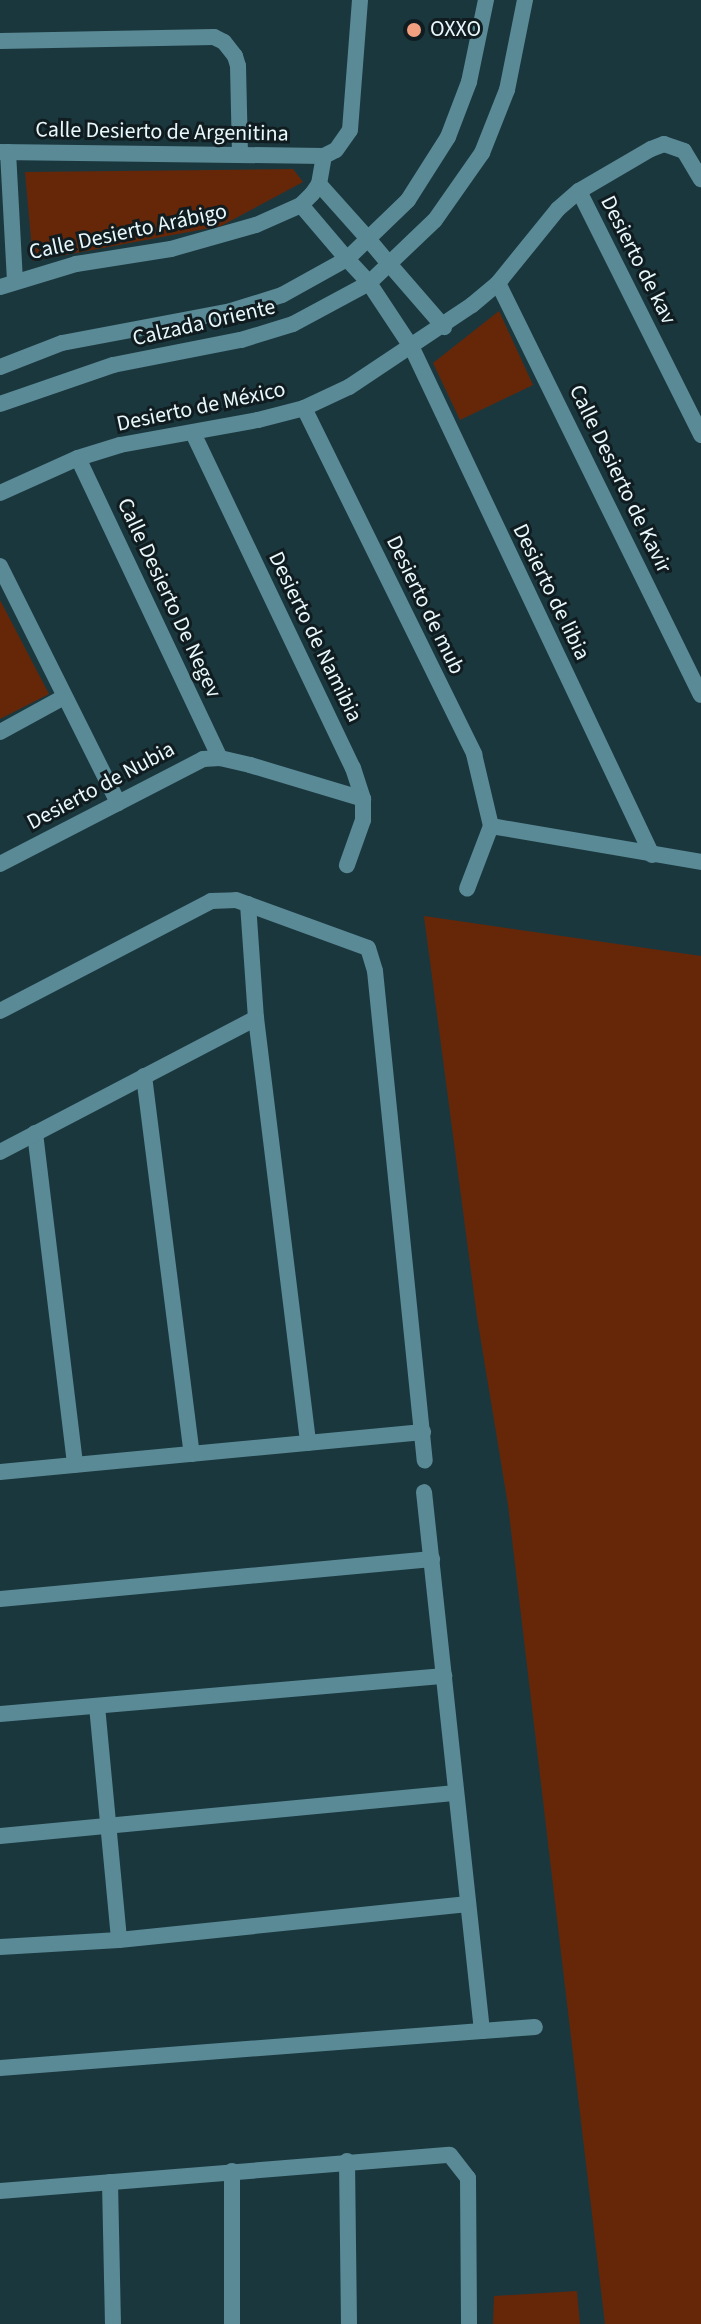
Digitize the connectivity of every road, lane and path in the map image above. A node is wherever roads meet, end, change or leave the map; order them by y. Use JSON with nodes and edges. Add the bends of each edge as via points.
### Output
{"nodes":[{"id":1,"x":360,"y":0,"type":"edge"},
{"id":2,"x":486,"y":0,"type":"edge"},
{"id":3,"x":525,"y":0,"type":"edge"},
{"id":4,"x":0,"y":41,"type":"edge"},
{"id":5,"x":4,"y":152,"type":"edge"},
{"id":6,"x":240,"y":153,"type":"junction"},
{"id":7,"x":324,"y":156,"type":"junction"},
{"id":8,"x":701,"y":179,"type":"edge"},
{"id":9,"x":319,"y":184,"type":"junction"},
{"id":10,"x":579,"y":191,"type":"junction"},
{"id":11,"x":301,"y":205,"type":"junction"},
{"id":12,"x":369,"y":240,"type":"junction"},
{"id":13,"x":347,"y":259,"type":"junction"},
{"id":14,"x":391,"y":266,"type":"junction"},
{"id":15,"x":369,"y":283,"type":"junction"},
{"id":16,"x":498,"y":283,"type":"junction"},
{"id":17,"x":7,"y":284,"type":"edge"},
{"id":18,"x":444,"y":327,"type":"junction"},
{"id":19,"x":412,"y":348,"type":"junction"},
{"id":20,"x":0,"y":367,"type":"edge"},
{"id":21,"x":0,"y":404,"type":"edge"},
{"id":22,"x":304,"y":408,"type":"junction"},
{"id":23,"x":193,"y":433,"type":"junction"},
{"id":24,"x":701,"y":435,"type":"edge"},
{"id":25,"x":78,"y":458,"type":"junction"},
{"id":26,"x":0,"y":493,"type":"edge"},
{"id":27,"x":0,"y":566,"type":"edge"},
{"id":28,"x":701,"y":695,"type":"edge"},
{"id":29,"x":64,"y":697,"type":"junction"},
{"id":30,"x":0,"y":732,"type":"edge"},
{"id":31,"x":220,"y":758,"type":"junction"},
{"id":32,"x":363,"y":799,"type":"junction"},
{"id":33,"x":118,"y":803,"type":"junction"},
{"id":34,"x":491,"y":826,"type":"junction"},
{"id":35,"x":652,"y":855,"type":"junction"},
{"id":36,"x":701,"y":862,"type":"edge"},
{"id":37,"x":0,"y":864,"type":"edge"},
{"id":38,"x":347,"y":865,"type":"dead end"},
{"id":39,"x":467,"y":889,"type":"dead end"},
{"id":40,"x":248,"y":904,"type":"junction"},
{"id":41,"x":0,"y":1011,"type":"edge"},
{"id":42,"x":256,"y":1018,"type":"junction"},
{"id":43,"x":144,"y":1076,"type":"junction"},
{"id":44,"x":35,"y":1133,"type":"junction"},
{"id":45,"x":0,"y":1152,"type":"edge"},
{"id":46,"x":423,"y":1432,"type":"junction"},
{"id":47,"x":308,"y":1443,"type":"junction"},
{"id":48,"x":192,"y":1454,"type":"junction"},
{"id":49,"x":425,"y":1460,"type":"dead end"},
{"id":50,"x":75,"y":1465,"type":"junction"},
{"id":51,"x":0,"y":1472,"type":"edge"},
{"id":52,"x":424,"y":1492,"type":"dead end"},
{"id":53,"x":432,"y":1559,"type":"junction"},
{"id":54,"x":0,"y":1599,"type":"edge"},
{"id":55,"x":444,"y":1676,"type":"junction"},
{"id":56,"x":97,"y":1706,"type":"junction"},
{"id":57,"x":0,"y":1714,"type":"edge"},
{"id":58,"x":456,"y":1793,"type":"junction"},
{"id":59,"x":109,"y":1828,"type":"junction"},
{"id":60,"x":0,"y":1836,"type":"edge"},
{"id":61,"x":468,"y":1904,"type":"junction"},
{"id":62,"x":119,"y":1940,"type":"junction"},
{"id":63,"x":0,"y":1947,"type":"edge"},
{"id":64,"x":535,"y":2027,"type":"dead end"},
{"id":65,"x":482,"y":2031,"type":"junction"},
{"id":66,"x":0,"y":2068,"type":"edge"},
{"id":67,"x":347,"y":2161,"type":"junction"},
{"id":68,"x":232,"y":2171,"type":"junction"},
{"id":69,"x":110,"y":2182,"type":"junction"},
{"id":70,"x":0,"y":2191,"type":"edge"},
{"id":71,"x":113,"y":2324,"type":"edge"},
{"id":72,"x":232,"y":2324,"type":"edge"},
{"id":73,"x":349,"y":2324,"type":"edge"},
{"id":74,"x":469,"y":2324,"type":"edge"}],
"edges":[{"from":1,"to":7,"type":"street","via":[[350,130],[336,150]]},
{"from":2,"to":12,"type":"street","name":"Calzada Oriente","via":[[469,82],[448,137],[408,200]]},
{"from":3,"to":14,"type":"street","name":"Calzada Oriente","via":[[507,90],[482,153],[435,220]]},
{"from":4,"to":6,"type":"street","via":[[214,37],[230,47],[238,66]]},
{"from":5,"to":6,"type":"street","name":"Calle Desierto de Argenitina"},
{"from":5,"to":17,"type":"street"},
{"from":6,"to":7,"type":"street","name":"Calle Desierto de Argenitina"},
{"from":7,"to":9,"type":"street"},
{"from":8,"to":10,"type":"street","name":"Desierto de México","via":[[684,151],[664,144]]},
{"from":9,"to":11,"type":"street","name":"Calle Desierto Arábigo"},
{"from":9,"to":12,"type":"street"},
{"from":10,"to":16,"type":"street","name":"Desierto de México"},
{"from":10,"to":24,"type":"street","name":"Desierto de kav"},
{"from":11,"to":13,"type":"street","name":"Desierto de libia"},
{"from":11,"to":17,"type":"street","name":"Calle Desierto Arábigo","via":[[219,237],[76,264]]},
{"from":12,"to":13,"type":"street","name":"Calzada Oriente"},
{"from":12,"to":14,"type":"street"},
{"from":13,"to":15,"type":"street","name":"Desierto de libia"},
{"from":13,"to":20,"type":"street","name":"Calzada Oriente","via":[[323,275],[231,311],[62,343]]},
{"from":14,"to":15,"type":"street","name":"Calzada Oriente"},
{"from":14,"to":18,"type":"street"},
{"from":15,"to":19,"type":"street","name":"Desierto de libia"},
{"from":15,"to":21,"type":"street","name":"Calzada Oriente","via":[[293,324],[229,343],[113,365]]},
{"from":16,"to":18,"type":"street","name":"Desierto de México"},
{"from":16,"to":28,"type":"street","name":"Calle Desierto de Kavir"},
{"from":18,"to":19,"type":"street","name":"Desierto de México"},
{"from":19,"to":22,"type":"street","name":"Desierto de México"},
{"from":19,"to":35,"type":"street","name":"Desierto de libia"},
{"from":22,"to":23,"type":"street","name":"Desierto de México"},
{"from":22,"to":34,"type":"street","name":"Desierto de mub","via":[[474,754]]},
{"from":23,"to":25,"type":"street","name":"Desierto de México"},
{"from":23,"to":32,"type":"street","name":"Desierto de Namibia","via":[[332,721]]},
{"from":25,"to":26,"type":"street","name":"Desierto de México"},
{"from":25,"to":31,"type":"street","name":"Calle Desierto De Negev"},
{"from":27,"to":29,"type":"street"},
{"from":29,"to":30,"type":"street"},
{"from":29,"to":33,"type":"street"},
{"from":31,"to":32,"type":"street","name":"Desierto de Nubia"},
{"from":31,"to":33,"type":"street","name":"Desierto de Nubia","via":[[185,765]]},
{"from":32,"to":38,"type":"street","name":"Desierto de Namibia","via":[[363,820]]},
{"from":33,"to":37,"type":"street","name":"Desierto de Nubia"},
{"from":34,"to":35,"type":"street"},
{"from":34,"to":39,"type":"street"},
{"from":35,"to":36,"type":"street"},
{"from":40,"to":41,"type":"street","via":[[226,898],[211,901]]},
{"from":40,"to":42,"type":"street"},
{"from":40,"to":46,"type":"street","via":[[358,942],[373,958]]},
{"from":42,"to":43,"type":"street"},
{"from":42,"to":47,"type":"street"},
{"from":43,"to":44,"type":"street"},
{"from":43,"to":48,"type":"street"},
{"from":44,"to":45,"type":"street"},
{"from":44,"to":50,"type":"street"},
{"from":46,"to":47,"type":"street"},
{"from":46,"to":49,"type":"street"},
{"from":47,"to":48,"type":"street"},
{"from":48,"to":50,"type":"street"},
{"from":50,"to":51,"type":"street"},
{"from":52,"to":53,"type":"street"},
{"from":53,"to":54,"type":"street"},
{"from":53,"to":55,"type":"street"},
{"from":55,"to":56,"type":"street"},
{"from":55,"to":58,"type":"street"},
{"from":56,"to":57,"type":"street"},
{"from":56,"to":59,"type":"street"},
{"from":58,"to":59,"type":"street"},
{"from":58,"to":61,"type":"street"},
{"from":59,"to":60,"type":"street"},
{"from":59,"to":62,"type":"street"},
{"from":61,"to":62,"type":"street"},
{"from":61,"to":65,"type":"street"},
{"from":62,"to":63,"type":"street"},
{"from":64,"to":65,"type":"street"},
{"from":65,"to":66,"type":"street"},
{"from":67,"to":68,"type":"street"},
{"from":67,"to":73,"type":"street"},
{"from":67,"to":74,"type":"street","via":[[450,2155],[458,2162],[468,2178]]},
{"from":68,"to":69,"type":"street"},
{"from":68,"to":72,"type":"street"},
{"from":69,"to":70,"type":"street"},
{"from":69,"to":71,"type":"street"}]}
